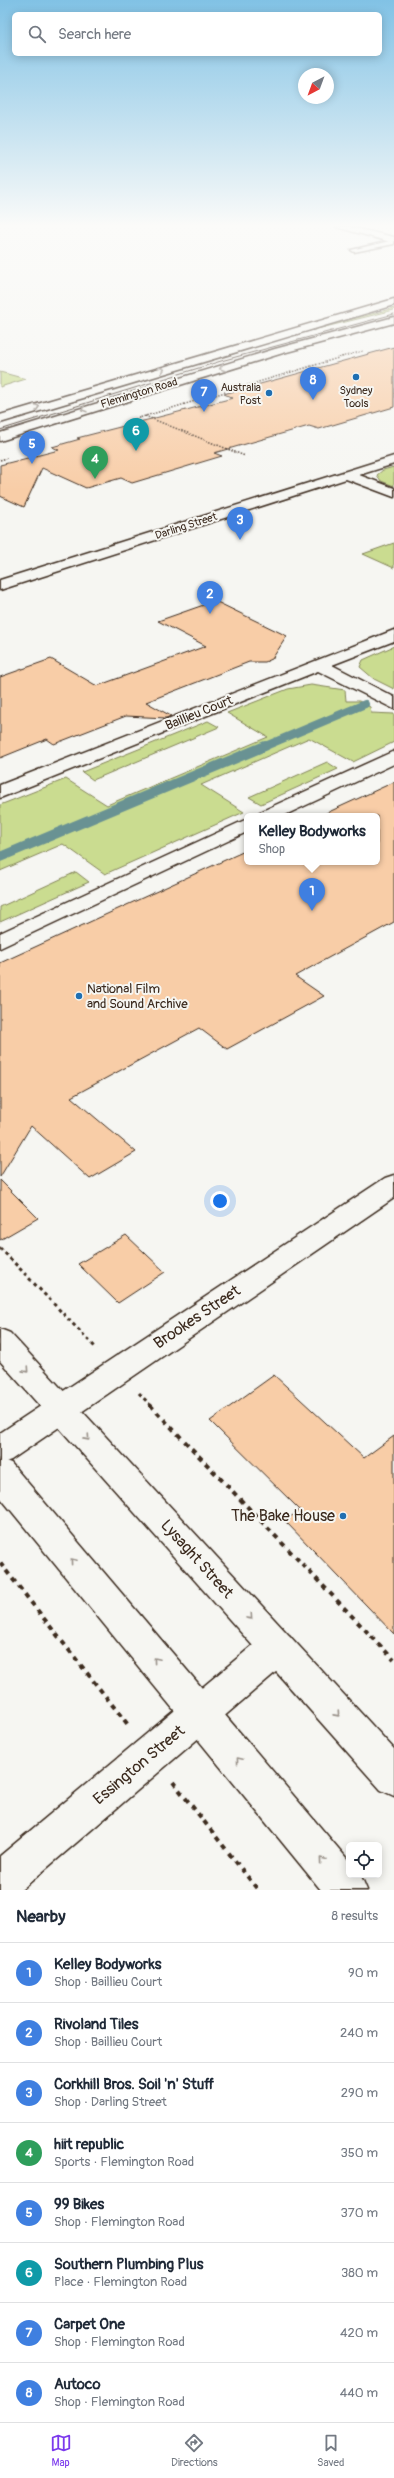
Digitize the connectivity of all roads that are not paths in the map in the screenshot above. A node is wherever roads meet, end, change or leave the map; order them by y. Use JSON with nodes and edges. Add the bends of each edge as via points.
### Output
{"nodes":[{"id":1,"x":350,"y":315,"type":"edge"},
{"id":2,"x":394,"y":320,"type":"edge"},
{"id":3,"x":0,"y":419,"type":"edge"},
{"id":4,"x":0,"y":437,"type":"edge"},
{"id":5,"x":394,"y":460,"type":"edge"},
{"id":6,"x":347,"y":475,"type":"junction"},
{"id":7,"x":394,"y":493,"type":"edge"},
{"id":8,"x":0,"y":585,"type":"edge"},
{"id":9,"x":394,"y":635,"type":"edge"},
{"id":10,"x":320,"y":665,"type":"junction"},
{"id":11,"x":394,"y":704,"type":"edge"},
{"id":12,"x":394,"y":757,"type":"edge"},
{"id":13,"x":0,"y":792,"type":"edge"},
{"id":14,"x":273,"y":813,"type":"edge"},
{"id":15,"x":244,"y":826,"type":"edge"},
{"id":16,"x":0,"y":941,"type":"edge"},
{"id":17,"x":394,"y":1185,"type":"edge"},
{"id":18,"x":0,"y":1341,"type":"edge"},
{"id":19,"x":61,"y":1409,"type":"junction"},
{"id":20,"x":0,"y":1450,"type":"edge"},
{"id":21,"x":0,"y":1473,"type":"edge"},
{"id":22,"x":277,"y":1648,"type":"junction"},
{"id":23,"x":200,"y":1713,"type":"junction"},
{"id":24,"x":394,"y":1777,"type":"edge"},
{"id":25,"x":0,"y":1882,"type":"edge"},
{"id":26,"x":347,"y":1890,"type":"edge"}],
"edges":[{"from":3,"to":1,"type":"street","name":"Flemington Road","one_way":true},
{"from":2,"to":4,"type":"street","name":"Flemington Road","one_way":true,"via":[[279,351]]},
{"from":5,"to":6,"type":"street","name":"Darling Street"},
{"from":6,"to":7,"type":"street"},
{"from":6,"to":8,"type":"street","name":"Darling Street"},
{"from":9,"to":10,"type":"street","name":"Baillieu Court"},
{"from":10,"to":11,"type":"street"},
{"from":10,"to":13,"type":"street","name":"Baillieu Court"},
{"from":12,"to":14,"type":"street"},
{"from":15,"to":16,"type":"street"},
{"from":17,"to":19,"type":"street","name":"Brookes Street"},
{"from":18,"to":19,"type":"street","name":"Lysaght Street","one_way":true},
{"from":19,"to":20,"type":"street","name":"Brookes Street"},
{"from":19,"to":22,"type":"street","name":"Lysaght Street","one_way":true},
{"from":23,"to":21,"type":"street","one_way":true},
{"from":22,"to":23,"type":"street","name":"Essington Street"},
{"from":22,"to":24,"type":"street","name":"Lysaght Street","one_way":true},
{"from":23,"to":25,"type":"street","name":"Essington Street"},
{"from":26,"to":23,"type":"street","one_way":true}]}
